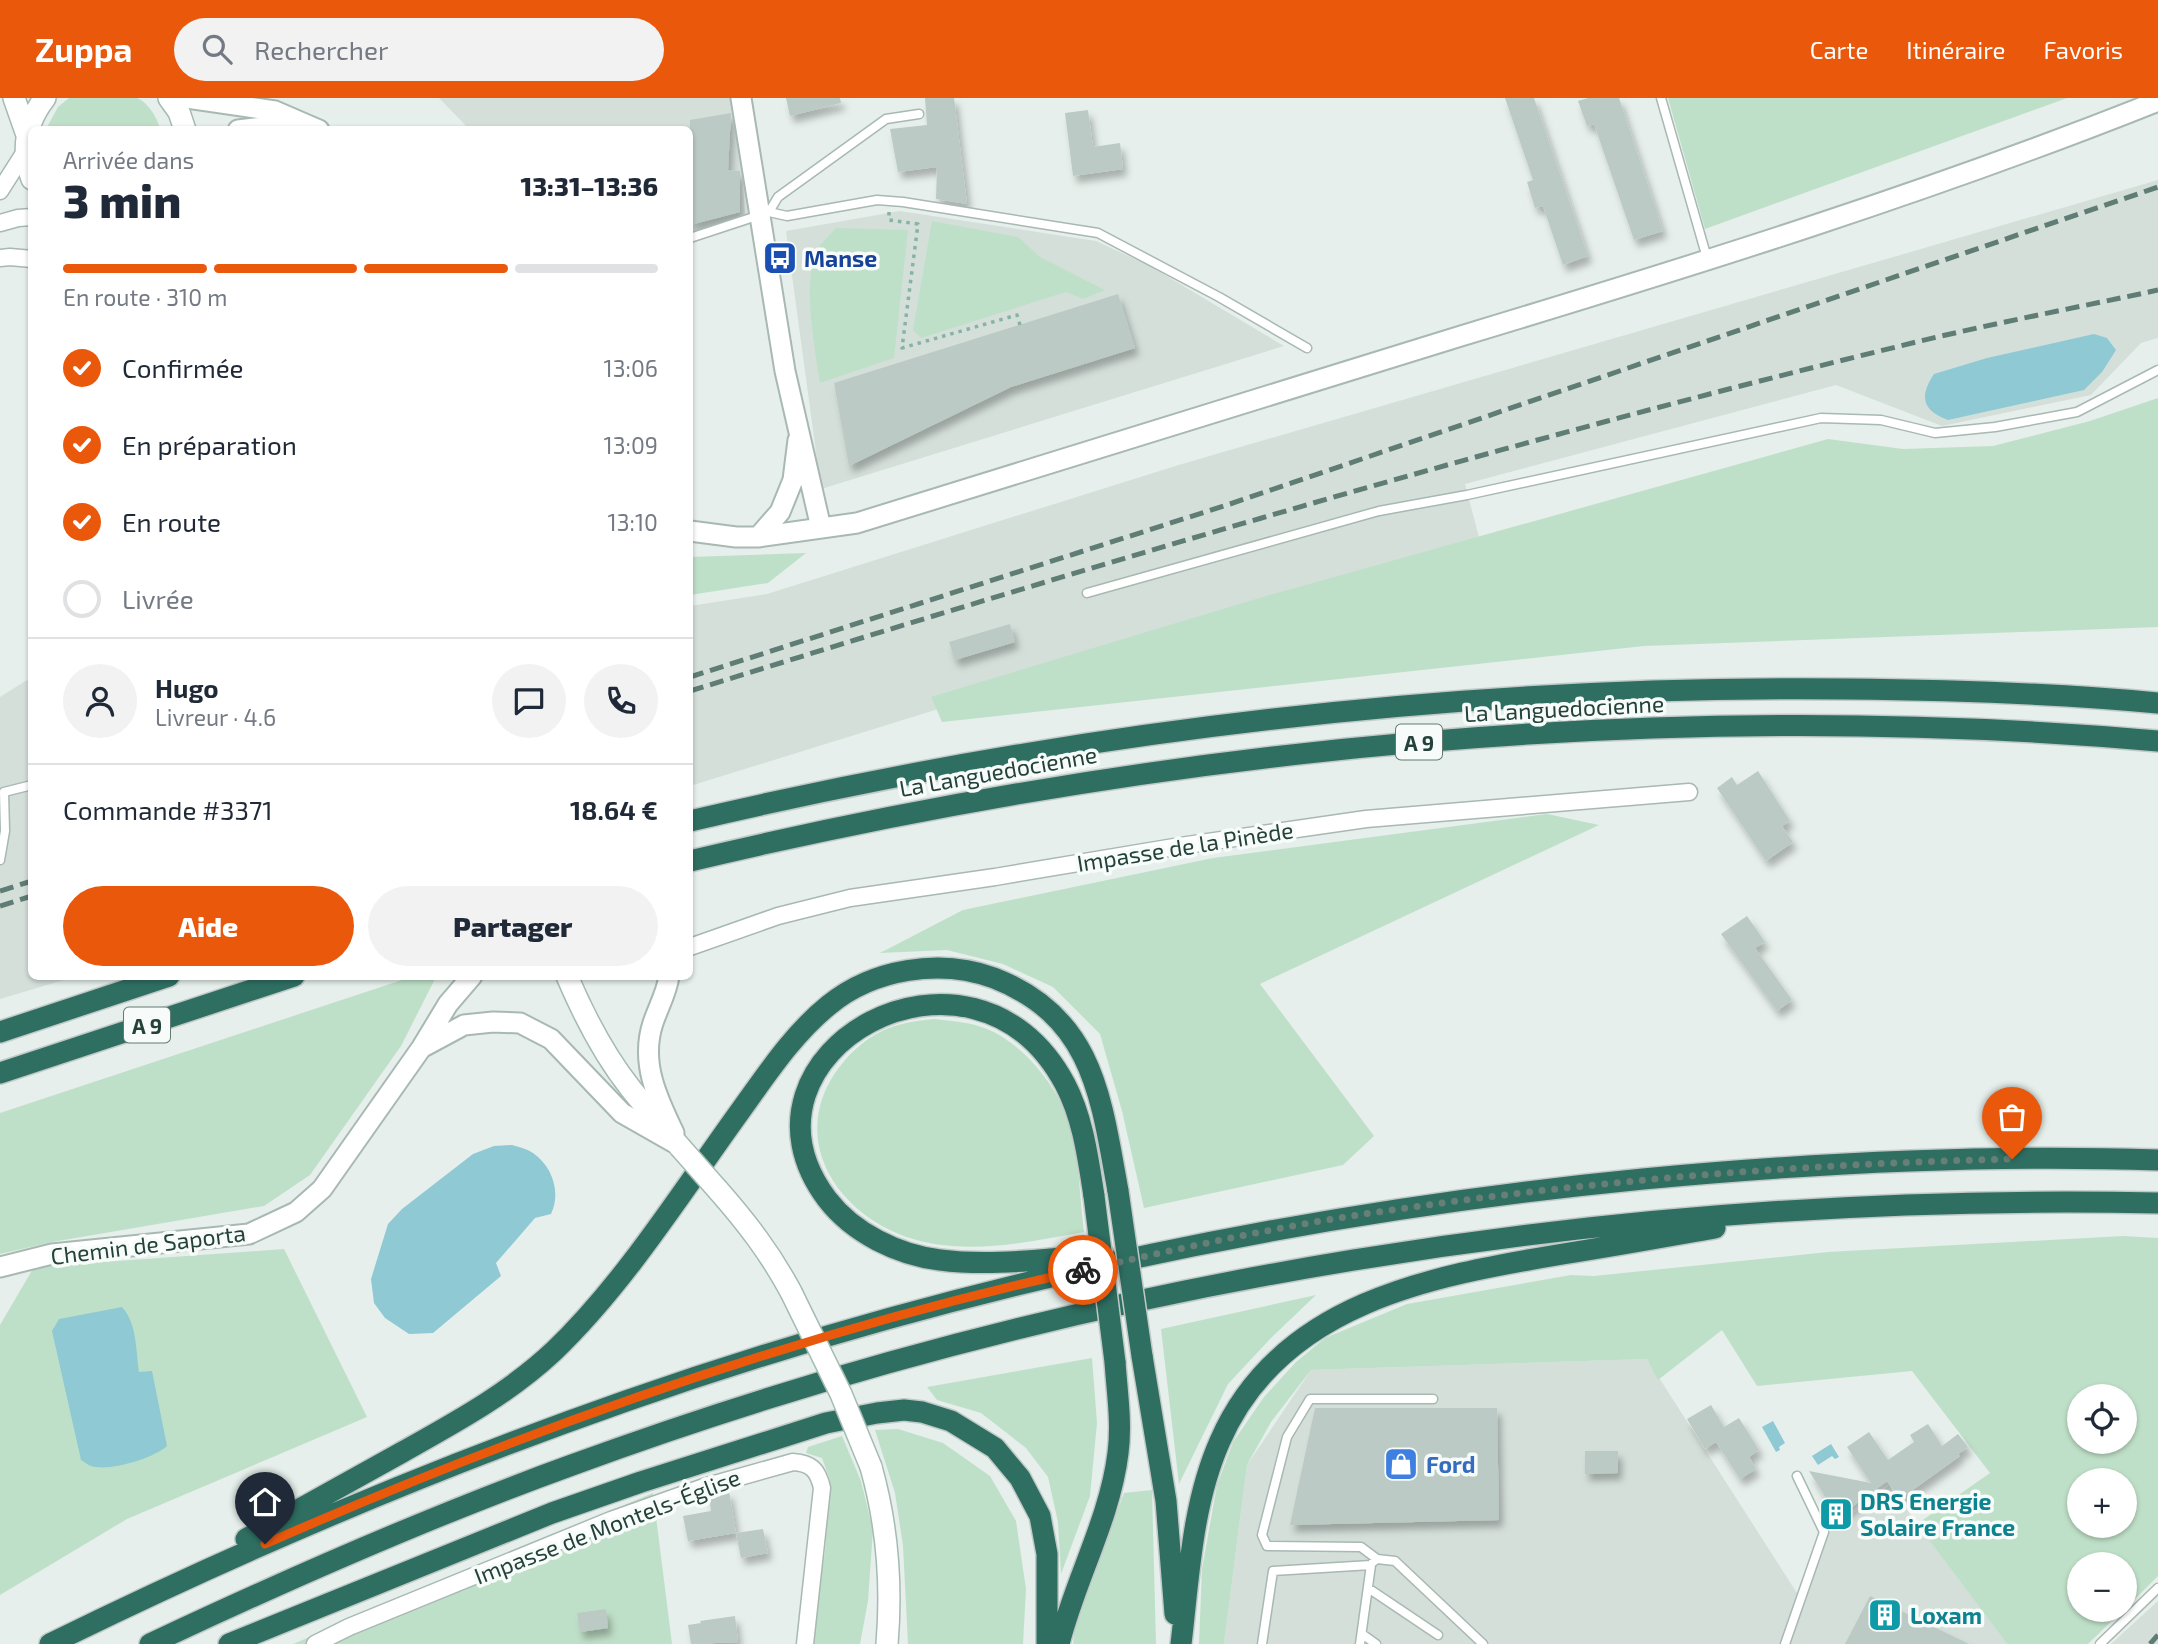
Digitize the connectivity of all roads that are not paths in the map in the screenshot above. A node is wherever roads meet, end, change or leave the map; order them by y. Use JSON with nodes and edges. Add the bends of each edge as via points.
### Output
{"nodes":[{"id":1,"x":14,"y":98,"type":"edge"},
{"id":2,"x":45,"y":98,"type":"edge"},
{"id":3,"x":169,"y":98,"type":"edge"},
{"id":4,"x":187,"y":98,"type":"edge"},
{"id":5,"x":741,"y":98,"type":"edge"},
{"id":6,"x":1661,"y":98,"type":"edge"},
{"id":7,"x":2158,"y":102,"type":"edge"},
{"id":8,"x":919,"y":114,"type":"dead end"},
{"id":9,"x":31,"y":126,"type":"edge"},
{"id":10,"x":184,"y":126,"type":"edge"},
{"id":11,"x":312,"y":126,"type":"edge"},
{"id":12,"x":28,"y":136,"type":"edge"},
{"id":13,"x":26,"y":143,"type":"junction"},
{"id":14,"x":28,"y":155,"type":"edge"},
{"id":15,"x":0,"y":191,"type":"edge"},
{"id":16,"x":764,"y":214,"type":"junction"},
{"id":17,"x":28,"y":217,"type":"edge"},
{"id":18,"x":0,"y":223,"type":"edge"},
{"id":19,"x":693,"y":237,"type":"edge"},
{"id":20,"x":0,"y":258,"type":"edge"},
{"id":21,"x":28,"y":259,"type":"edge"},
{"id":22,"x":1708,"y":261,"type":"junction"},
{"id":23,"x":1307,"y":348,"type":"dead end"},
{"id":24,"x":2158,"y":370,"type":"edge"},
{"id":25,"x":799,"y":435,"type":"junction"},
{"id":26,"x":821,"y":528,"type":"junction"},
{"id":27,"x":693,"y":531,"type":"edge"},
{"id":28,"x":758,"y":537,"type":"junction"},
{"id":29,"x":1087,"y":593,"type":"dead end"},
{"id":30,"x":2158,"y":703,"type":"edge"},
{"id":31,"x":2158,"y":741,"type":"edge"},
{"id":32,"x":28,"y":786,"type":"edge"},
{"id":33,"x":1689,"y":792,"type":"dead end"},
{"id":34,"x":693,"y":820,"type":"edge"},
{"id":35,"x":0,"y":860,"type":"edge"},
{"id":36,"x":693,"y":860,"type":"edge"},
{"id":37,"x":693,"y":946,"type":"edge"},
{"id":38,"x":157,"y":980,"type":"edge"},
{"id":39,"x":282,"y":980,"type":"edge"},
{"id":40,"x":469,"y":980,"type":"edge"},
{"id":41,"x":569,"y":980,"type":"edge"},
{"id":42,"x":668,"y":980,"type":"edge"},
{"id":43,"x":0,"y":1032,"type":"edge"},
{"id":44,"x":422,"y":1047,"type":"junction"},
{"id":45,"x":0,"y":1073,"type":"edge"},
{"id":46,"x":680,"y":1147,"type":"junction"},
{"id":47,"x":2158,"y":1160,"type":"edge"},
{"id":48,"x":2158,"y":1203,"type":"edge"},
{"id":49,"x":1827,"y":1209,"type":"junction"},
{"id":50,"x":1172,"y":1250,"type":"junction"},
{"id":51,"x":0,"y":1267,"type":"edge"},
{"id":52,"x":1433,"y":1399,"type":"dead end"},
{"id":53,"x":1797,"y":1476,"type":"dead end"},
{"id":54,"x":1374,"y":1562,"type":"junction"},
{"id":55,"x":887,"y":1574,"type":"junction"},
{"id":56,"x":1368,"y":1588,"type":"junction"},
{"id":57,"x":2158,"y":1588,"type":"edge"},
{"id":58,"x":95,"y":1622,"type":"junction"},
{"id":59,"x":1438,"y":1635,"type":"dead end"},
{"id":60,"x":1361,"y":1639,"type":"edge"},
{"id":61,"x":50,"y":1644,"type":"edge"},
{"id":62,"x":150,"y":1644,"type":"edge"},
{"id":63,"x":229,"y":1644,"type":"edge"},
{"id":64,"x":315,"y":1644,"type":"edge"},
{"id":65,"x":805,"y":1644,"type":"edge"},
{"id":66,"x":875,"y":1644,"type":"edge"},
{"id":67,"x":887,"y":1644,"type":"edge"},
{"id":68,"x":1047,"y":1644,"type":"edge"},
{"id":69,"x":1059,"y":1644,"type":"edge"},
{"id":70,"x":1179,"y":1644,"type":"edge"},
{"id":71,"x":1262,"y":1644,"type":"edge"},
{"id":72,"x":1376,"y":1644,"type":"edge"},
{"id":73,"x":1483,"y":1644,"type":"edge"},
{"id":74,"x":1785,"y":1644,"type":"edge"},
{"id":75,"x":2100,"y":1644,"type":"edge"}],
"edges":[{"from":1,"to":13,"type":"main road"},
{"from":2,"to":9,"type":"main road"},
{"from":3,"to":10,"type":"main road"},
{"from":4,"to":11,"type":"street","via":[[275,111]]},
{"from":5,"to":16,"type":"street"},
{"from":6,"to":22,"type":"lane"},
{"from":7,"to":22,"type":"street"},
{"from":8,"to":16,"type":"lane","via":[[886,119],[778,197]]},
{"from":12,"to":13,"type":"main road"},
{"from":13,"to":14,"type":"main road"},
{"from":13,"to":15,"type":"street"},
{"from":16,"to":19,"type":"lane"},
{"from":16,"to":23,"type":"lane","via":[[788,216],[877,200],[1098,233]]},
{"from":16,"to":25,"type":"street","via":[[785,371]]},
{"from":17,"to":18,"type":"street"},
{"from":20,"to":21,"type":"street"},
{"from":22,"to":26,"type":"street","via":[[857,523]]},
{"from":24,"to":29,"type":"lane","via":[[2077,412],[1995,428],[1935,433],[1881,420],[1821,418],[1379,511]]},
{"from":25,"to":26,"type":"street"},
{"from":25,"to":28,"type":"street","via":[[793,480],[780,512]]},
{"from":26,"to":28,"type":"street"},
{"from":27,"to":28,"type":"street"},
{"from":30,"to":34,"type":"highway","name":"La Languedocienne","number":"A 9","via":[[1931,690],[1790,688],[1436,702],[1251,720],[1061,747],[862,782]]},
{"from":31,"to":36,"type":"highway","name":"La Languedocienne","number":"A 9","via":[[1787,727],[1426,741],[1244,760],[1024,792]]},
{"from":32,"to":35,"type":"lane","via":[[4,792]]},
{"from":33,"to":37,"type":"street","name":"Impasse de la Pinède","via":[[1367,819],[1180,846],[850,898],[778,916]]},
{"from":38,"to":43,"type":"highway","number":"A 9"},
{"from":39,"to":45,"type":"highway","number":"A 9"},
{"from":40,"to":44,"type":"street","name":"Chemin de Saporta"},
{"from":41,"to":46,"type":"main road","via":[[611,1061]]},
{"from":42,"to":46,"type":"street","via":[[648,1046],[650,1074]]},
{"from":44,"to":46,"type":"street","via":[[464,1025],[520,1023],[551,1039],[622,1113]]},
{"from":44,"to":51,"type":"street","name":"Chemin de Saporta","via":[[322,1189],[296,1212],[249,1234],[52,1254]]},
{"from":46,"to":55,"type":"main road","bridge":true,"via":[[771,1255],[841,1394],[872,1467],[886,1532]]},
{"from":47,"to":50,"type":"highway","via":[[1897,1162],[1678,1176],[1356,1215]]},
{"from":48,"to":49,"type":"highway","via":[[1959,1202]]},
{"from":49,"to":62,"type":"highway","via":[[1618,1225],[1431,1248],[1211,1286],[1000,1334],[812,1386],[572,1464],[375,1543]]},
{"from":49,"to":70,"type":"highway","via":[[1438,1279],[1368,1301],[1326,1323],[1264,1374],[1220,1441],[1201,1503]]},
{"from":50,"to":58,"type":"highway","via":[[884,1320],[631,1399],[374,1497]]},
{"from":50,"to":69,"type":"highway","bridge":true,"via":[[991,1262],[939,1260],[894,1248],[850,1223],[813,1178],[802,1140],[808,1089],[841,1041],[863,1024],[906,1007],[935,1003],[982,1011],[1011,1024],[1034,1042],[1064,1082],[1084,1138],[1094,1196],[1115,1362],[1119,1423],[1107,1504]]},
{"from":52,"to":54,"type":"lane","via":[[1310,1399],[1287,1437],[1262,1535],[1267,1546],[1362,1547]]},
{"from":53,"to":74,"type":"lane","via":[[1824,1532]]},
{"from":54,"to":56,"type":"lane"},
{"from":54,"to":71,"type":"lane","via":[[1273,1571]]},
{"from":54,"to":73,"type":"lane","via":[[1395,1561]]},
{"from":55,"to":66,"type":"main road"},
{"from":55,"to":67,"type":"main road"},
{"from":56,"to":59,"type":"lane"},
{"from":56,"to":60,"type":"lane"},
{"from":57,"to":75,"type":"lane"},
{"from":58,"to":61,"type":"highway"},
{"from":58,"to":70,"type":"highway","bridge":true,"via":[[469,1416],[536,1367],[626,1268],[786,1050],[828,1005],[867,982],[923,969],[968,971],[1009,985],[1048,1011],[1070,1033],[1090,1065],[1102,1101],[1118,1191],[1166,1501]]},
{"from":60,"to":72,"type":"lane"},
{"from":63,"to":68,"type":"highway","via":[[615,1491],[826,1423],[904,1410],[951,1421],[995,1448],[1020,1478],[1040,1516],[1047,1554]]},
{"from":64,"to":65,"type":"street","name":"Impasse de Montels-Église","via":[[611,1520],[793,1462],[812,1466],[822,1488]]}]}
